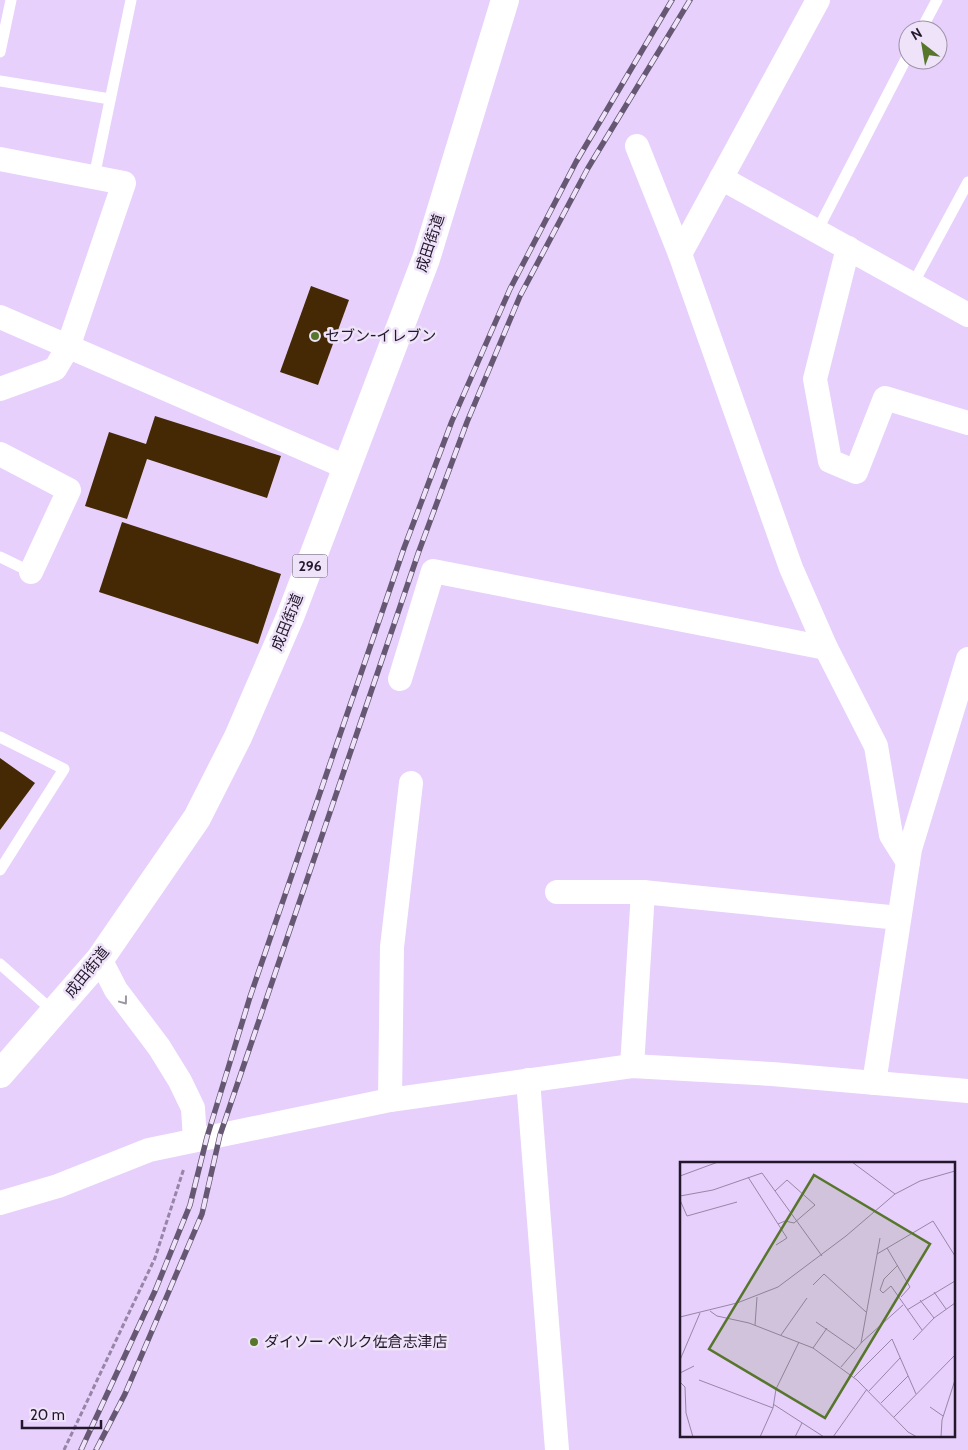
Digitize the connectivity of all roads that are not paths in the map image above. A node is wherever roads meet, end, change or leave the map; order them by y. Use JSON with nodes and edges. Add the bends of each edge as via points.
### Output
{"nodes":[{"id":1,"x":11,"y":0,"type":"edge"},
{"id":2,"x":131,"y":0,"type":"edge"},
{"id":3,"x":505,"y":0,"type":"edge"},
{"id":4,"x":818,"y":0,"type":"edge"},
{"id":5,"x":936,"y":0,"type":"edge"},
{"id":6,"x":926,"y":20,"type":"edge"},
{"id":7,"x":0,"y":52,"type":"edge"},
{"id":8,"x":900,"y":70,"type":"edge"},
{"id":9,"x":0,"y":81,"type":"edge"},
{"id":10,"x":110,"y":99,"type":"junction"},
{"id":11,"x":637,"y":146,"type":"dead end"},
{"id":12,"x":0,"y":159,"type":"edge"},
{"id":13,"x":94,"y":177,"type":"junction"},
{"id":14,"x":721,"y":178,"type":"junction"},
{"id":15,"x":968,"y":182,"type":"edge"},
{"id":16,"x":816,"y":231,"type":"junction"},
{"id":17,"x":848,"y":248,"type":"junction"},
{"id":18,"x":680,"y":254,"type":"junction"},
{"id":19,"x":913,"y":284,"type":"junction"},
{"id":20,"x":968,"y":315,"type":"edge"},
{"id":21,"x":0,"y":318,"type":"edge"},
{"id":22,"x":68,"y":346,"type":"junction"},
{"id":23,"x":0,"y":389,"type":"edge"},
{"id":24,"x":968,"y":423,"type":"edge"},
{"id":25,"x":0,"y":454,"type":"edge"},
{"id":26,"x":348,"y":468,"type":"junction"},
{"id":27,"x":0,"y":557,"type":"edge"},
{"id":28,"x":31,"y":572,"type":"joint"},
{"id":29,"x":826,"y":648,"type":"junction"},
{"id":30,"x":968,"y":659,"type":"edge"},
{"id":31,"x":400,"y":679,"type":"dead end"},
{"id":32,"x":0,"y":736,"type":"edge"},
{"id":33,"x":411,"y":783,"type":"dead end"},
{"id":34,"x":908,"y":862,"type":"junction"},
{"id":35,"x":0,"y":870,"type":"edge"},
{"id":36,"x":557,"y":892,"type":"dead end"},
{"id":37,"x":643,"y":892,"type":"junction"},
{"id":38,"x":899,"y":918,"type":"junction"},
{"id":39,"x":100,"y":959,"type":"junction"},
{"id":40,"x":0,"y":964,"type":"edge"},
{"id":41,"x":54,"y":1012,"type":"junction"},
{"id":42,"x":632,"y":1066,"type":"junction"},
{"id":43,"x":0,"y":1074,"type":"edge"},
{"id":44,"x":528,"y":1080,"type":"junction"},
{"id":45,"x":874,"y":1083,"type":"junction"},
{"id":46,"x":968,"y":1091,"type":"edge"},
{"id":47,"x":390,"y":1100,"type":"junction"},
{"id":48,"x":194,"y":1140,"type":"junction"},
{"id":49,"x":0,"y":1203,"type":"edge"},
{"id":50,"x":557,"y":1450,"type":"edge"}],
"edges":[{"from":1,"to":7,"type":"lane"},
{"from":2,"to":10,"type":"lane"},
{"from":3,"to":26,"type":"highway","name":"成田街道","number":"296","via":[[426,258]]},
{"from":4,"to":14,"type":"street"},
{"from":5,"to":6,"type":"lane"},
{"from":8,"to":16,"type":"lane"},
{"from":9,"to":10,"type":"lane"},
{"from":10,"to":13,"type":"lane"},
{"from":11,"to":18,"type":"street"},
{"from":12,"to":13,"type":"street"},
{"from":13,"to":22,"type":"street","via":[[124,183]]},
{"from":14,"to":16,"type":"street"},
{"from":14,"to":18,"type":"street"},
{"from":15,"to":19,"type":"lane"},
{"from":16,"to":17,"type":"street"},
{"from":17,"to":19,"type":"street"},
{"from":17,"to":24,"type":"street","via":[[815,380],[830,461],[856,472],[885,398]]},
{"from":18,"to":29,"type":"street","via":[[790,568]]},
{"from":19,"to":20,"type":"street"},
{"from":21,"to":22,"type":"street"},
{"from":22,"to":23,"type":"street","via":[[55,369]]},
{"from":22,"to":26,"type":"street"},
{"from":25,"to":28,"type":"street","via":[[69,490]]},
{"from":26,"to":39,"type":"highway","name":"成田街道","number":"296","via":[[290,617],[238,737],[197,818]]},
{"from":27,"to":28,"type":"lane"},
{"from":29,"to":31,"type":"street","via":[[433,571]]},
{"from":29,"to":34,"type":"street","via":[[876,746],[891,835]]},
{"from":30,"to":34,"type":"street"},
{"from":32,"to":35,"type":"lane","via":[[64,768]]},
{"from":33,"to":47,"type":"street","via":[[392,947]]},
{"from":34,"to":38,"type":"street"},
{"from":36,"to":37,"type":"street"},
{"from":37,"to":38,"type":"street"},
{"from":37,"to":42,"type":"street"},
{"from":38,"to":45,"type":"street"},
{"from":39,"to":41,"type":"highway","name":"成田街道","number":"296"},
{"from":39,"to":48,"type":"street","one_way":true,"via":[[116,990],[180,1081],[193,1108]]},
{"from":40,"to":41,"type":"lane"},
{"from":41,"to":43,"type":"highway","name":"成田街道","number":"296"},
{"from":42,"to":44,"type":"street"},
{"from":42,"to":45,"type":"street"},
{"from":44,"to":47,"type":"street"},
{"from":44,"to":50,"type":"street"},
{"from":45,"to":46,"type":"street"},
{"from":47,"to":48,"type":"street"},
{"from":48,"to":49,"type":"street","via":[[149,1150],[58,1186]]}]}
